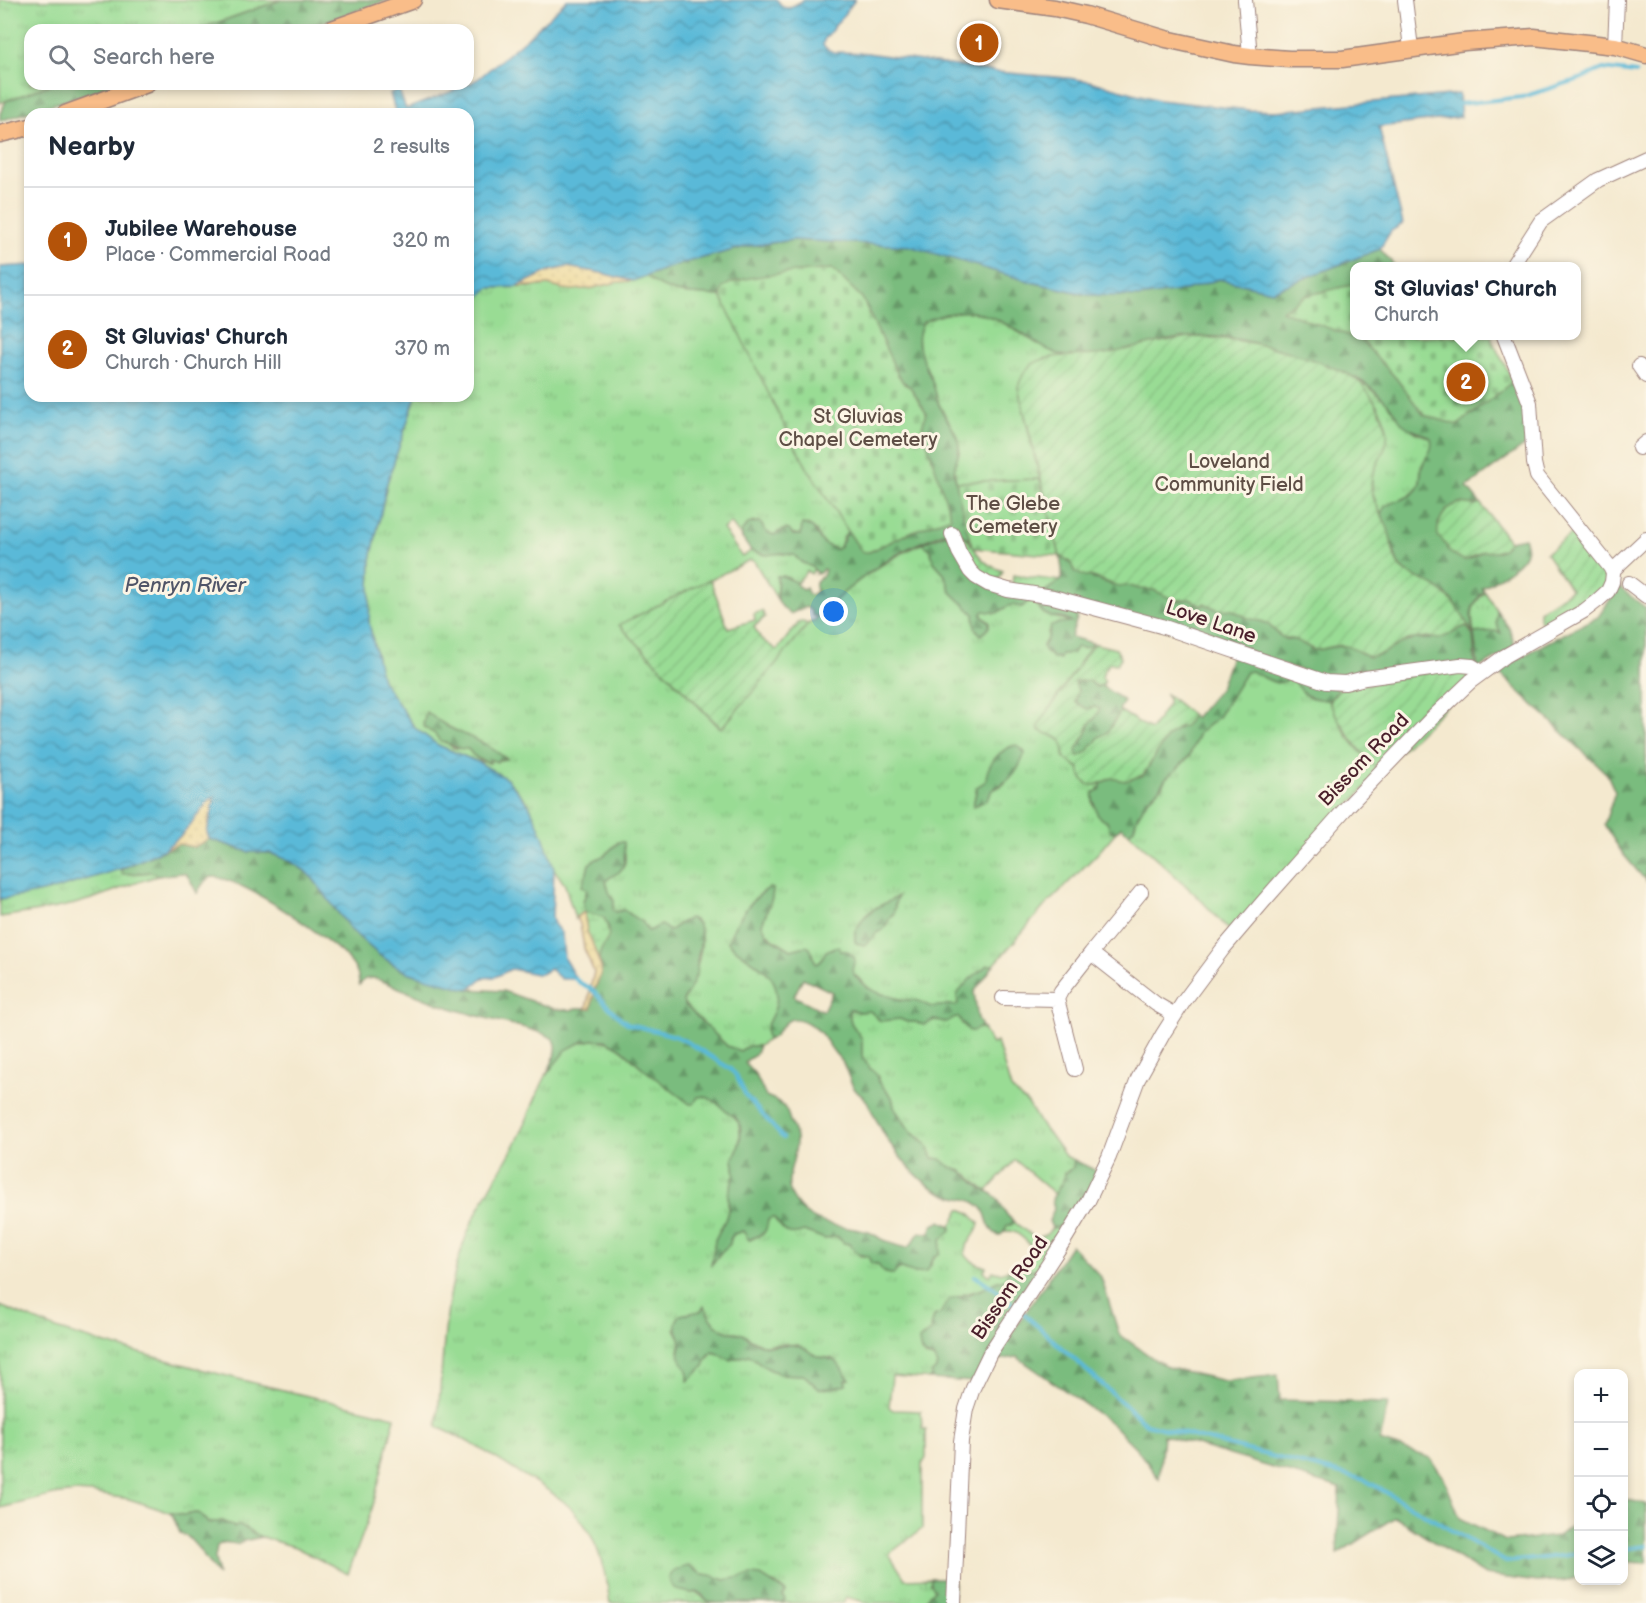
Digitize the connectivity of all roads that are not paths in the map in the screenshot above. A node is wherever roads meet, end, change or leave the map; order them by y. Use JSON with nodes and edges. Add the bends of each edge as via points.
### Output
{"nodes":[{"id":1,"x":413,"y":0,"type":"edge"},
{"id":2,"x":998,"y":0,"type":"edge"},
{"id":3,"x":1245,"y":0,"type":"edge"},
{"id":4,"x":1405,"y":0,"type":"edge"},
{"id":5,"x":1617,"y":0,"type":"edge"},
{"id":6,"x":346,"y":24,"type":"edge"},
{"id":7,"x":1615,"y":46,"type":"junction"},
{"id":8,"x":1411,"y":48,"type":"junction"},
{"id":9,"x":1646,"y":55,"type":"edge"},
{"id":10,"x":1250,"y":56,"type":"junction"},
{"id":11,"x":131,"y":90,"type":"edge"},
{"id":12,"x":81,"y":108,"type":"edge"},
{"id":13,"x":24,"y":128,"type":"edge"},
{"id":14,"x":0,"y":134,"type":"edge"},
{"id":15,"x":1646,"y":158,"type":"edge"},
{"id":16,"x":1515,"y":262,"type":"edge"},
{"id":17,"x":1506,"y":340,"type":"edge"},
{"id":18,"x":952,"y":534,"type":"dead end"},
{"id":19,"x":1646,"y":539,"type":"edge"},
{"id":20,"x":1612,"y":571,"type":"junction"},
{"id":21,"x":1629,"y":583,"type":"dead end"},
{"id":22,"x":1646,"y":596,"type":"edge"},
{"id":23,"x":1482,"y":672,"type":"junction"},
{"id":24,"x":1141,"y":892,"type":"dead end"},
{"id":25,"x":1091,"y":953,"type":"junction"},
{"id":26,"x":1003,"y":998,"type":"dead end"},
{"id":27,"x":1057,"y":999,"type":"junction"},
{"id":28,"x":1175,"y":1015,"type":"junction"},
{"id":29,"x":1075,"y":1069,"type":"dead end"},
{"id":30,"x":954,"y":1603,"type":"edge"}],
"edges":[{"from":1,"to":6,"type":"main road"},
{"from":2,"to":10,"type":"main road","via":[[1055,8],[1167,39]]},
{"from":3,"to":10,"type":"street"},
{"from":4,"to":8,"type":"street"},
{"from":5,"to":7,"type":"street"},
{"from":7,"to":8,"type":"main road","via":[[1534,36]]},
{"from":7,"to":9,"type":"main road"},
{"from":8,"to":10,"type":"main road","via":[[1342,59]]},
{"from":11,"to":12,"type":"main road"},
{"from":13,"to":14,"type":"main road"},
{"from":15,"to":16,"type":"street","via":[[1598,180],[1541,221]]},
{"from":17,"to":20,"type":"street","via":[[1530,403],[1537,476]]},
{"from":18,"to":23,"type":"street","name":"Love Lane","via":[[970,571],[988,584],[1161,626],[1326,682],[1344,683],[1460,665]]},
{"from":19,"to":20,"type":"street"},
{"from":20,"to":23,"type":"street","name":"Bissom Road","via":[[1611,585],[1597,601]]},
{"from":21,"to":22,"type":"street"},
{"from":23,"to":28,"type":"street","name":"Bissom Road","via":[[1431,719],[1325,830],[1233,938]]},
{"from":24,"to":25,"type":"street"},
{"from":25,"to":27,"type":"street"},
{"from":25,"to":28,"type":"street"},
{"from":26,"to":27,"type":"street"},
{"from":27,"to":29,"type":"street"},
{"from":28,"to":30,"type":"street","name":"Bissom Road","via":[[1138,1079],[1109,1157],[1085,1207],[983,1365],[973,1388],[960,1454]]}]}
